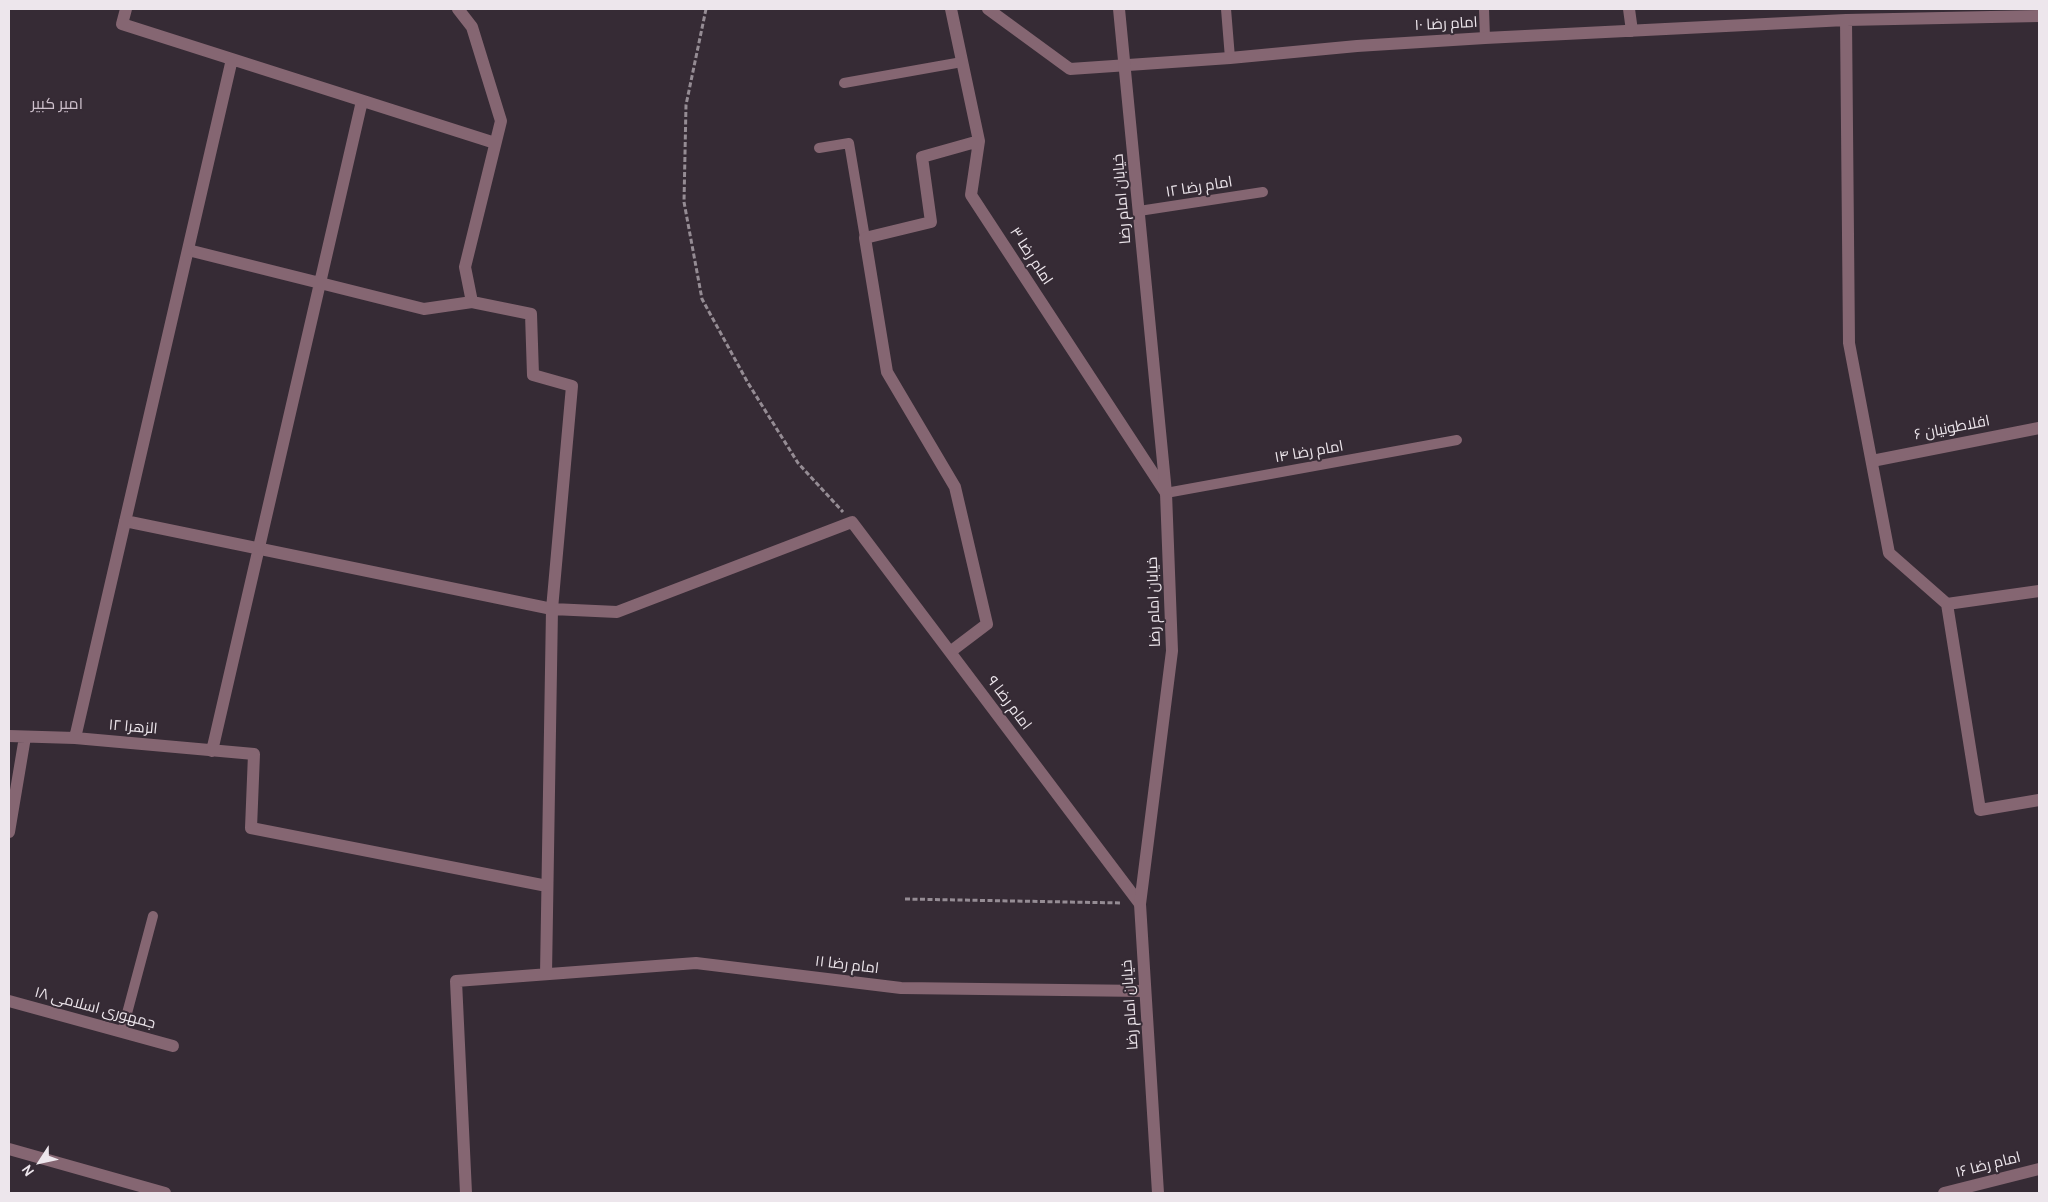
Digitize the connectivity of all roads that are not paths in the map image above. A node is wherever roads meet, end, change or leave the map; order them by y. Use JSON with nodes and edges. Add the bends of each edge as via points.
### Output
{"nodes":[{"id":1,"x":126,"y":9,"type":"edge"},
{"id":2,"x":458,"y":9,"type":"edge"},
{"id":3,"x":951,"y":9,"type":"edge"},
{"id":4,"x":988,"y":9,"type":"edge"},
{"id":5,"x":1119,"y":9,"type":"edge"},
{"id":6,"x":1226,"y":9,"type":"edge"},
{"id":7,"x":1484,"y":9,"type":"edge"},
{"id":8,"x":1629,"y":9,"type":"edge"},
{"id":9,"x":2039,"y":16,"type":"edge"},
{"id":10,"x":1846,"y":20,"type":"junction"},
{"id":11,"x":1632,"y":31,"type":"junction"},
{"id":12,"x":1484,"y":38,"type":"junction"},
{"id":13,"x":1230,"y":58,"type":"junction"},
{"id":14,"x":232,"y":59,"type":"junction"},
{"id":15,"x":962,"y":62,"type":"junction"},
{"id":16,"x":1126,"y":65,"type":"junction"},
{"id":17,"x":844,"y":83,"type":"dead end"},
{"id":18,"x":362,"y":101,"type":"junction"},
{"id":19,"x":978,"y":141,"type":"junction"},
{"id":20,"x":496,"y":143,"type":"junction"},
{"id":21,"x":819,"y":148,"type":"dead end"},
{"id":22,"x":1263,"y":192,"type":"dead end"},
{"id":23,"x":1140,"y":211,"type":"junction"},
{"id":24,"x":865,"y":238,"type":"junction"},
{"id":25,"x":188,"y":250,"type":"junction"},
{"id":26,"x":320,"y":284,"type":"junction"},
{"id":27,"x":472,"y":302,"type":"junction"},
{"id":28,"x":2039,"y":428,"type":"edge"},
{"id":29,"x":1456,"y":440,"type":"dead end"},
{"id":30,"x":1872,"y":461,"type":"junction"},
{"id":31,"x":1166,"y":493,"type":"junction"},
{"id":32,"x":125,"y":521,"type":"junction"},
{"id":33,"x":259,"y":549,"type":"junction"},
{"id":34,"x":2039,"y":591,"type":"edge"},
{"id":35,"x":1947,"y":604,"type":"junction"},
{"id":36,"x":552,"y":609,"type":"junction"},
{"id":37,"x":950,"y":652,"type":"junction"},
{"id":38,"x":9,"y":736,"type":"edge"},
{"id":39,"x":25,"y":737,"type":"junction"},
{"id":40,"x":75,"y":738,"type":"junction"},
{"id":41,"x":212,"y":751,"type":"junction"},
{"id":42,"x":2039,"y":800,"type":"edge"},
{"id":43,"x":9,"y":832,"type":"edge"},
{"id":44,"x":547,"y":886,"type":"junction"},
{"id":45,"x":1140,"y":904,"type":"junction"},
{"id":46,"x":153,"y":916,"type":"dead end"},
{"id":47,"x":546,"y":974,"type":"junction"},
{"id":48,"x":1145,"y":991,"type":"junction"},
{"id":49,"x":9,"y":1001,"type":"edge"},
{"id":50,"x":122,"y":1032,"type":"junction"},
{"id":51,"x":173,"y":1046,"type":"dead end"},
{"id":52,"x":9,"y":1149,"type":"edge"},
{"id":53,"x":2039,"y":1169,"type":"edge"},
{"id":54,"x":165,"y":1193,"type":"edge"},
{"id":55,"x":466,"y":1193,"type":"edge"},
{"id":56,"x":1158,"y":1193,"type":"edge"},
{"id":57,"x":1944,"y":1193,"type":"edge"}],
"edges":[{"from":1,"to":14,"type":"street","via":[[122,24]]},
{"from":2,"to":20,"type":"street","via":[[472,27],[501,121]]},
{"from":3,"to":15,"type":"street","name":"امام رضا ۳"},
{"from":4,"to":16,"type":"street","name":"امام رضا ۱۰","via":[[1070,69]]},
{"from":5,"to":16,"type":"street","name":"خیابان امام رضا"},
{"from":6,"to":13,"type":"lane"},
{"from":7,"to":12,"type":"lane"},
{"from":8,"to":11,"type":"street"},
{"from":9,"to":10,"type":"street","name":"امام رضا ۱۰"},
{"from":10,"to":11,"type":"street","name":"امام رضا ۱۰"},
{"from":10,"to":30,"type":"street","via":[[1849,343]]},
{"from":11,"to":12,"type":"street","name":"امام رضا ۱۰"},
{"from":12,"to":13,"type":"street","name":"امام رضا ۱۰"},
{"from":13,"to":16,"type":"street","name":"امام رضا ۱۰"},
{"from":14,"to":18,"type":"street"},
{"from":14,"to":25,"type":"street"},
{"from":15,"to":17,"type":"lane"},
{"from":15,"to":19,"type":"street","name":"امام رضا ۳"},
{"from":16,"to":23,"type":"street","name":"خیابان امام رضا"},
{"from":18,"to":20,"type":"street"},
{"from":18,"to":26,"type":"street"},
{"from":19,"to":24,"type":"street","via":[[922,157],[931,222]]},
{"from":19,"to":31,"type":"street","name":"امام رضا ۳","via":[[972,195]]},
{"from":20,"to":27,"type":"street","via":[[465,267]]},
{"from":21,"to":24,"type":"lane","via":[[849,143]]},
{"from":22,"to":23,"type":"lane","name":"امام رضا ۱۲"},
{"from":23,"to":31,"type":"street","name":"خیابان امام رضا"},
{"from":24,"to":37,"type":"street","via":[[887,372],[955,488],[987,624]]},
{"from":25,"to":26,"type":"street"},
{"from":25,"to":32,"type":"street"},
{"from":26,"to":27,"type":"street","via":[[424,310]]},
{"from":26,"to":33,"type":"street"},
{"from":27,"to":36,"type":"street","via":[[531,314],[533,375],[572,386]]},
{"from":28,"to":30,"type":"street","name":"افلاطونیان ۶"},
{"from":29,"to":31,"type":"lane","name":"امام رضا ۱۴"},
{"from":30,"to":35,"type":"street","via":[[1889,553]]},
{"from":31,"to":45,"type":"street","name":"خیابان امام رضا","via":[[1172,651]]},
{"from":32,"to":33,"type":"street"},
{"from":32,"to":40,"type":"street"},
{"from":33,"to":36,"type":"street"},
{"from":33,"to":41,"type":"street"},
{"from":34,"to":35,"type":"street"},
{"from":35,"to":42,"type":"street","via":[[1980,810]]},
{"from":36,"to":37,"type":"street","name":"امام رضا ۹","via":[[617,612],[852,522]]},
{"from":36,"to":44,"type":"street"},
{"from":37,"to":45,"type":"street","name":"امام رضا ۹"},
{"from":38,"to":39,"type":"street","name":"الزهرا ۱۲"},
{"from":39,"to":40,"type":"street","name":"الزهرا ۱۲"},
{"from":39,"to":43,"type":"street"},
{"from":40,"to":41,"type":"street","name":"الزهرا ۱۲"},
{"from":41,"to":44,"type":"street","name":"الزهرا ۱۲","via":[[254,754],[251,828]]},
{"from":44,"to":47,"type":"street"},
{"from":45,"to":48,"type":"street","name":"خیابان امام رضا"},
{"from":46,"to":50,"type":"lane"},
{"from":47,"to":48,"type":"street","name":"امام رضا ۱۱","via":[[696,963],[901,988]]},
{"from":47,"to":55,"type":"street","name":"امام رضا ۱۱","via":[[456,980]]},
{"from":48,"to":56,"type":"street","name":"خیابان امام رضا"},
{"from":49,"to":50,"type":"street","name":"جمهوری اسلامی ۱۸"},
{"from":50,"to":51,"type":"street","name":"جمهوری اسلامی ۱۸"},
{"from":52,"to":54,"type":"street"},
{"from":53,"to":57,"type":"street","name":"امام رضا ۱۶"}]}
